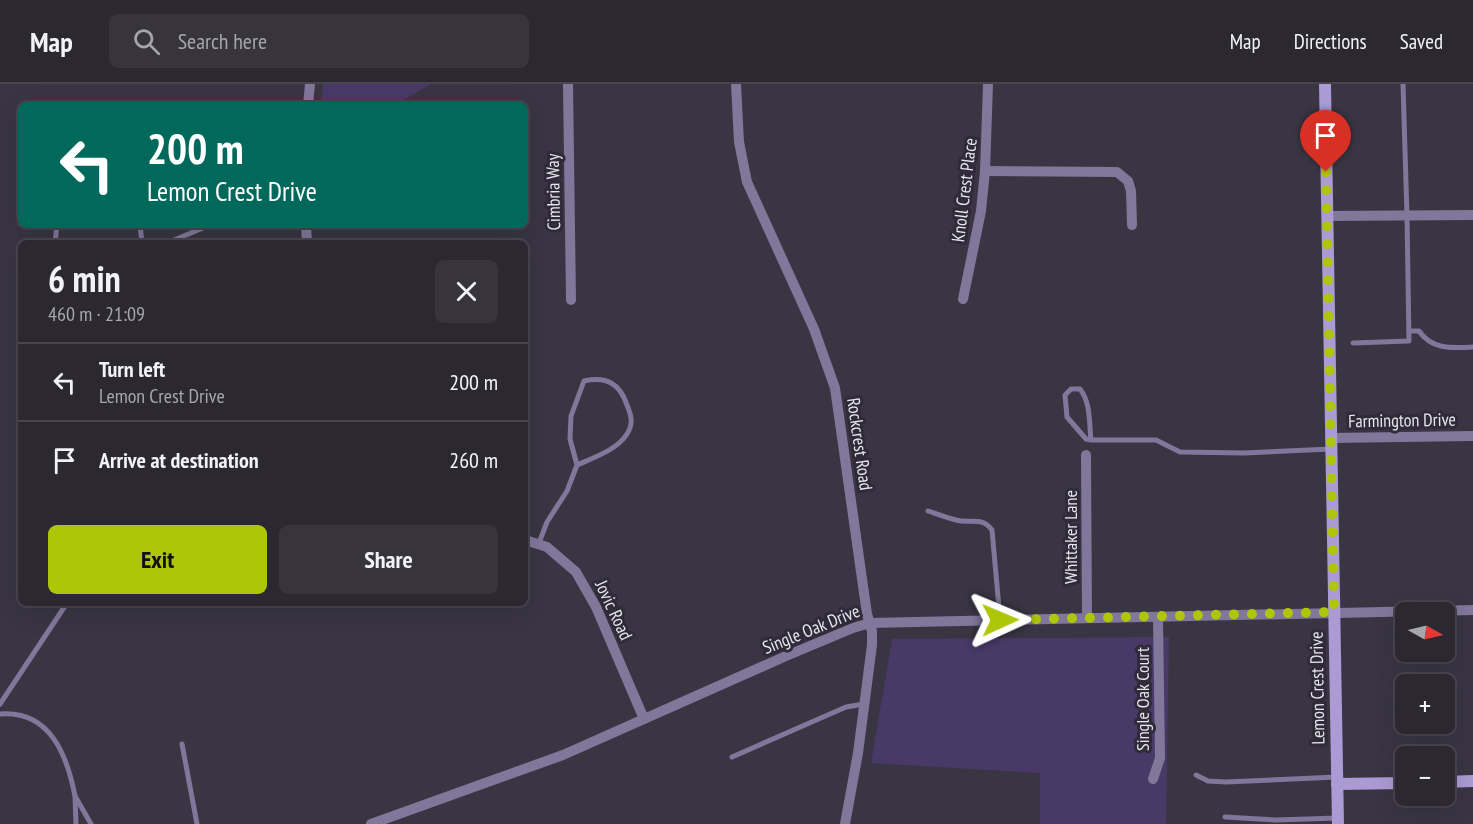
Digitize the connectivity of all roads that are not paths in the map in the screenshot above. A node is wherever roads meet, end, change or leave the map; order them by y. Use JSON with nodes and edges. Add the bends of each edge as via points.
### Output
{"nodes":[{"id":1,"x":310,"y":84,"type":"edge"},
{"id":2,"x":568,"y":84,"type":"edge"},
{"id":3,"x":736,"y":84,"type":"edge"},
{"id":4,"x":988,"y":84,"type":"edge"},
{"id":5,"x":1325,"y":84,"type":"edge"},
{"id":6,"x":1403,"y":84,"type":"edge"},
{"id":7,"x":308,"y":102,"type":"edge"},
{"id":8,"x":985,"y":171,"type":"junction"},
{"id":9,"x":1473,"y":215,"type":"edge"},
{"id":10,"x":1327,"y":216,"type":"junction"},
{"id":11,"x":1407,"y":216,"type":"junction"},
{"id":12,"x":1132,"y":225,"type":"dead end"},
{"id":13,"x":203,"y":228,"type":"edge"},
{"id":14,"x":174,"y":240,"type":"edge"},
{"id":15,"x":963,"y":299,"type":"dead end"},
{"id":16,"x":572,"y":300,"type":"dead end"},
{"id":17,"x":1408,"y":331,"type":"junction"},
{"id":18,"x":1353,"y":343,"type":"dead end"},
{"id":19,"x":1473,"y":347,"type":"edge"},
{"id":20,"x":1473,"y":436,"type":"edge"},
{"id":21,"x":1091,"y":440,"type":"junction"},
{"id":22,"x":1331,"y":443,"type":"junction"},
{"id":23,"x":1086,"y":455,"type":"dead end"},
{"id":24,"x":577,"y":465,"type":"junction"},
{"id":25,"x":928,"y":511,"type":"dead end"},
{"id":26,"x":528,"y":541,"type":"edge"},
{"id":27,"x":539,"y":543,"type":"junction"},
{"id":28,"x":65,"y":606,"type":"edge"},
{"id":29,"x":1473,"y":610,"type":"edge"},
{"id":30,"x":1334,"y":612,"type":"junction"},
{"id":31,"x":1158,"y":617,"type":"junction"},
{"id":32,"x":1087,"y":618,"type":"junction"},
{"id":33,"x":1000,"y":620,"type":"junction"},
{"id":34,"x":870,"y":623,"type":"junction"},
{"id":35,"x":865,"y":703,"type":"junction"},
{"id":36,"x":0,"y":704,"type":"edge"},
{"id":37,"x":0,"y":714,"type":"edge"},
{"id":38,"x":644,"y":719,"type":"junction"},
{"id":39,"x":182,"y":744,"type":"dead end"},
{"id":40,"x":732,"y":757,"type":"dead end"},
{"id":41,"x":1196,"y":775,"type":"dead end"},
{"id":42,"x":1153,"y":779,"type":"dead end"},
{"id":43,"x":1337,"y":780,"type":"junction"},
{"id":44,"x":1473,"y":781,"type":"edge"},
{"id":45,"x":1455,"y":782,"type":"edge"},
{"id":46,"x":1395,"y":783,"type":"edge"},
{"id":47,"x":75,"y":796,"type":"junction"},
{"id":48,"x":1225,"y":817,"type":"dead end"},
{"id":49,"x":1338,"y":821,"type":"edge"},
{"id":50,"x":76,"y":824,"type":"edge"},
{"id":51,"x":92,"y":824,"type":"edge"},
{"id":52,"x":197,"y":824,"type":"edge"},
{"id":53,"x":371,"y":824,"type":"edge"},
{"id":54,"x":845,"y":824,"type":"edge"}],
"edges":[{"from":1,"to":7,"type":"street"},
{"from":2,"to":16,"type":"street","name":"Cimbria Way"},
{"from":3,"to":34,"type":"street","name":"Rockcrest Road","via":[[747,182],[814,329],[835,388]]},
{"from":4,"to":8,"type":"street","name":"Knoll Crest Place"},
{"from":5,"to":10,"type":"street","name":"Lemon Crest Drive"},
{"from":6,"to":11,"type":"lane"},
{"from":8,"to":12,"type":"street","via":[[1117,172],[1128,181],[1131,191]]},
{"from":8,"to":15,"type":"street","name":"Knoll Crest Place"},
{"from":9,"to":11,"type":"street"},
{"from":10,"to":11,"type":"street"},
{"from":10,"to":22,"type":"street","name":"Lemon Crest Drive"},
{"from":11,"to":17,"type":"lane"},
{"from":13,"to":14,"type":"lane"},
{"from":17,"to":18,"type":"lane","via":[[1409,341]]},
{"from":17,"to":19,"type":"lane","via":[[1419,331],[1439,347]]},
{"from":20,"to":22,"type":"street","name":"Farmington Drive"},
{"from":21,"to":21,"type":"lane","via":[[1067,417],[1065,395],[1071,389],[1080,389],[1085,395]]},
{"from":21,"to":22,"type":"lane","via":[[1156,440],[1180,452],[1244,453]]},
{"from":22,"to":30,"type":"street","name":"Lemon Crest Drive"},
{"from":23,"to":32,"type":"street","name":"Whittaker Lane"},
{"from":24,"to":24,"type":"lane","via":[[570,439],[571,416],[584,381],[606,380],[618,386],[625,399],[631,427],[612,448]]},
{"from":24,"to":27,"type":"lane"},
{"from":25,"to":33,"type":"lane","via":[[958,521],[981,521],[992,530]]},
{"from":26,"to":27,"type":"street","name":"Jovic Road"},
{"from":27,"to":38,"type":"street","name":"Jovic Road","via":[[566,562],[586,588]]},
{"from":28,"to":36,"type":"lane"},
{"from":29,"to":30,"type":"street","name":"Single Oak Drive"},
{"from":30,"to":31,"type":"street","name":"Single Oak Drive"},
{"from":30,"to":43,"type":"street","name":"Lemon Crest Drive"},
{"from":31,"to":32,"type":"street","name":"Single Oak Drive"},
{"from":31,"to":42,"type":"street","name":"Single Oak Court","via":[[1160,758]]},
{"from":32,"to":33,"type":"street","name":"Single Oak Drive"},
{"from":33,"to":34,"type":"street","name":"Single Oak Drive"},
{"from":34,"to":35,"type":"street","name":"Rockcrest Road","via":[[873,639]]},
{"from":34,"to":38,"type":"street","name":"Single Oak Drive"},
{"from":35,"to":40,"type":"lane","via":[[846,707]]},
{"from":35,"to":54,"type":"street","name":"Rockcrest Road"},
{"from":37,"to":47,"type":"lane","via":[[27,717],[45,728],[60,746]]},
{"from":38,"to":53,"type":"street","name":"Single Oak Drive","via":[[538,765]]},
{"from":39,"to":52,"type":"lane"},
{"from":41,"to":43,"type":"lane","via":[[1208,781],[1226,782]]},
{"from":43,"to":46,"type":"street"},
{"from":43,"to":49,"type":"street","name":"Lemon Crest Drive"},
{"from":44,"to":45,"type":"street"},
{"from":47,"to":50,"type":"lane"},
{"from":47,"to":51,"type":"lane"},
{"from":48,"to":49,"type":"lane"}]}
